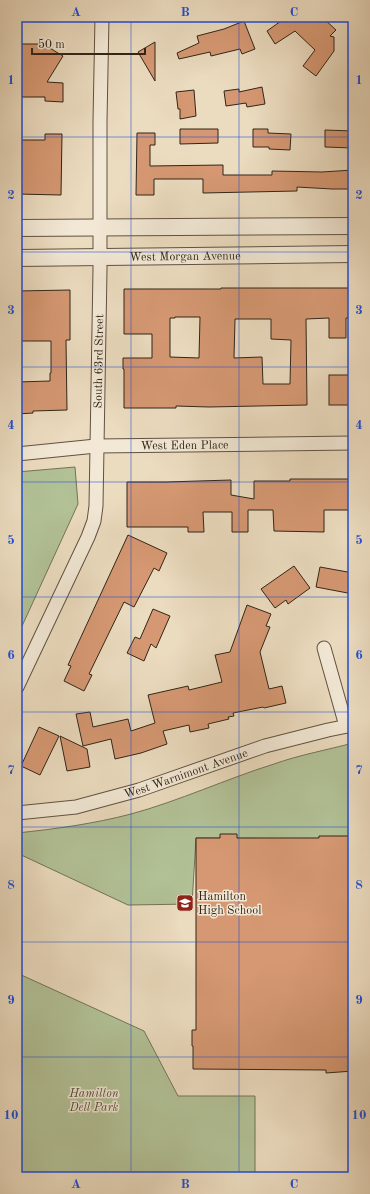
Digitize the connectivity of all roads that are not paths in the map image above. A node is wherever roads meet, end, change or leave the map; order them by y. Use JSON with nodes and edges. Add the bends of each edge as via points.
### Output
{"nodes":[{"id":1,"x":102,"y":17,"type":"edge"},
{"id":2,"x":353,"y":226,"type":"edge"},
{"id":3,"x":100,"y":227,"type":"junction"},
{"id":4,"x":17,"y":228,"type":"edge"},
{"id":5,"x":353,"y":254,"type":"edge"},
{"id":6,"x":100,"y":257,"type":"junction"},
{"id":7,"x":17,"y":258,"type":"edge"},
{"id":8,"x":353,"y":443,"type":"edge"},
{"id":9,"x":96,"y":446,"type":"junction"},
{"id":10,"x":17,"y":454,"type":"edge"},
{"id":11,"x":324,"y":648,"type":"dead end"},
{"id":12,"x":17,"y":687,"type":"edge"},
{"id":13,"x":349,"y":725,"type":"edge"},
{"id":14,"x":17,"y":813,"type":"edge"}],
"edges":[{"from":1,"to":3,"type":"street","name":"South 63rd Street"},
{"from":2,"to":3,"type":"street"},
{"from":3,"to":4,"type":"street"},
{"from":3,"to":6,"type":"street","name":"South 63rd Street"},
{"from":5,"to":6,"type":"street","name":"West Morgan Avenue"},
{"from":6,"to":7,"type":"street","name":"West Morgan Avenue"},
{"from":6,"to":9,"type":"street","name":"South 63rd Street"},
{"from":8,"to":9,"type":"street","name":"West Eden Place"},
{"from":9,"to":10,"type":"street","name":"West Eden Place"},
{"from":9,"to":12,"type":"street","name":"South 63rd Street","via":[[94,521]]},
{"from":11,"to":13,"type":"street"},
{"from":13,"to":14,"type":"street","name":"West Warnimont Avenue","via":[[265,746],[139,790],[76,807]]}]}
